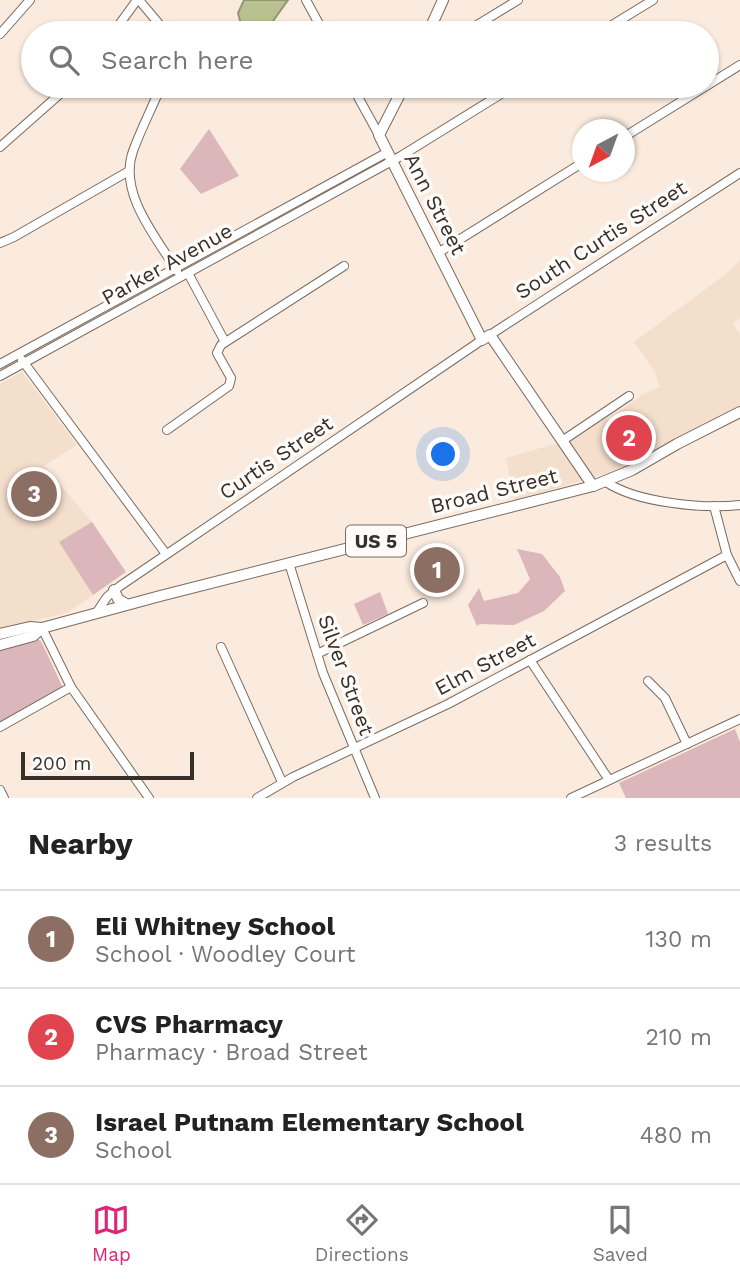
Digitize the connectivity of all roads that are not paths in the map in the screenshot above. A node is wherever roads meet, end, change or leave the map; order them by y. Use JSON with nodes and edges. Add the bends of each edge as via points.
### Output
{"nodes":[{"id":1,"x":30,"y":0,"type":"edge"},
{"id":2,"x":138,"y":0,"type":"edge"},
{"id":3,"x":306,"y":0,"type":"edge"},
{"id":4,"x":443,"y":0,"type":"edge"},
{"id":5,"x":519,"y":0,"type":"edge"},
{"id":6,"x":653,"y":0,"type":"edge"},
{"id":7,"x":122,"y":21,"type":"edge"},
{"id":8,"x":156,"y":21,"type":"edge"},
{"id":9,"x":317,"y":21,"type":"edge"},
{"id":10,"x":433,"y":21,"type":"edge"},
{"id":11,"x":484,"y":21,"type":"edge"},
{"id":12,"x":619,"y":21,"type":"edge"},
{"id":13,"x":0,"y":34,"type":"edge"},
{"id":14,"x":740,"y":65,"type":"edge"},
{"id":15,"x":719,"y":78,"type":"edge"},
{"id":16,"x":55,"y":98,"type":"edge"},
{"id":17,"x":156,"y":98,"type":"edge"},
{"id":18,"x":359,"y":98,"type":"edge"},
{"id":19,"x":398,"y":98,"type":"edge"},
{"id":20,"x":493,"y":98,"type":"edge"},
{"id":21,"x":687,"y":98,"type":"edge"},
{"id":22,"x":635,"y":131,"type":"edge"},
{"id":23,"x":379,"y":135,"type":"junction"},
{"id":24,"x":0,"y":147,"type":"edge"},
{"id":25,"x":390,"y":156,"type":"junction"},
{"id":26,"x":572,"y":170,"type":"edge"},
{"id":27,"x":129,"y":171,"type":"junction"},
{"id":28,"x":740,"y":173,"type":"edge"},
{"id":29,"x":312,"y":193,"type":"junction"},
{"id":30,"x":317,"y":202,"type":"junction"},
{"id":31,"x":244,"y":230,"type":"junction"},
{"id":32,"x":250,"y":239,"type":"junction"},
{"id":33,"x":0,"y":243,"type":"edge"},
{"id":34,"x":438,"y":253,"type":"junction"},
{"id":35,"x":344,"y":265,"type":"dead end"},
{"id":36,"x":175,"y":268,"type":"junction"},
{"id":37,"x":184,"y":275,"type":"junction"},
{"id":38,"x":96,"y":311,"type":"junction"},
{"id":39,"x":101,"y":320,"type":"junction"},
{"id":40,"x":486,"y":338,"type":"junction"},
{"id":41,"x":225,"y":342,"type":"junction"},
{"id":42,"x":18,"y":355,"type":"junction"},
{"id":43,"x":24,"y":363,"type":"junction"},
{"id":44,"x":0,"y":364,"type":"edge"},
{"id":45,"x":0,"y":376,"type":"edge"},
{"id":46,"x":629,"y":396,"type":"dead end"},
{"id":47,"x":740,"y":412,"type":"edge"},
{"id":48,"x":167,"y":430,"type":"dead end"},
{"id":49,"x":562,"y":442,"type":"junction"},
{"id":50,"x":606,"y":482,"type":"junction"},
{"id":51,"x":593,"y":486,"type":"junction"},
{"id":52,"x":740,"y":505,"type":"edge"},
{"id":53,"x":714,"y":506,"type":"junction"},
{"id":54,"x":166,"y":554,"type":"junction"},
{"id":55,"x":727,"y":555,"type":"junction"},
{"id":56,"x":289,"y":563,"type":"junction"},
{"id":57,"x":740,"y":581,"type":"edge"},
{"id":58,"x":114,"y":590,"type":"junction"},
{"id":59,"x":423,"y":603,"type":"dead end"},
{"id":60,"x":126,"y":604,"type":"junction"},
{"id":61,"x":97,"y":612,"type":"junction"},
{"id":62,"x":42,"y":628,"type":"junction"},
{"id":63,"x":0,"y":634,"type":"edge"},
{"id":64,"x":0,"y":645,"type":"edge"},
{"id":65,"x":221,"y":646,"type":"dead end"},
{"id":66,"x":317,"y":654,"type":"junction"},
{"id":67,"x":530,"y":660,"type":"junction"},
{"id":68,"x":649,"y":681,"type":"dead end"},
{"id":69,"x":71,"y":687,"type":"junction"},
{"id":70,"x":740,"y":719,"type":"edge"},
{"id":71,"x":0,"y":727,"type":"edge"},
{"id":72,"x":687,"y":744,"type":"junction"},
{"id":73,"x":354,"y":748,"type":"junction"},
{"id":74,"x":609,"y":780,"type":"junction"},
{"id":75,"x":282,"y":782,"type":"junction"},
{"id":76,"x":0,"y":790,"type":"edge"},
{"id":77,"x":4,"y":798,"type":"edge"},
{"id":78,"x":149,"y":798,"type":"edge"},
{"id":79,"x":257,"y":798,"type":"edge"},
{"id":80,"x":375,"y":798,"type":"edge"},
{"id":81,"x":571,"y":798,"type":"edge"}],
"edges":[{"from":1,"to":13,"type":"street"},
{"from":2,"to":7,"type":"street"},
{"from":2,"to":8,"type":"street"},
{"from":3,"to":9,"type":"street"},
{"from":4,"to":10,"type":"main road"},
{"from":5,"to":11,"type":"street"},
{"from":6,"to":12,"type":"street"},
{"from":14,"to":15,"type":"street"},
{"from":16,"to":24,"type":"street"},
{"from":17,"to":27,"type":"street"},
{"from":18,"to":23,"type":"street","name":"Ann Street"},
{"from":19,"to":23,"type":"main road"},
{"from":20,"to":25,"type":"street"},
{"from":21,"to":22,"type":"street"},
{"from":23,"to":25,"type":"main road","name":"Ann Street"},
{"from":25,"to":29,"type":"street","name":"Parker Avenue"},
{"from":25,"to":30,"type":"street","name":"Parker Avenue"},
{"from":25,"to":34,"type":"main road","name":"Ann Street"},
{"from":26,"to":34,"type":"street"},
{"from":27,"to":33,"type":"street"},
{"from":27,"to":36,"type":"street","via":[[136,201]]},
{"from":28,"to":40,"type":"street","name":"South Curtis Street"},
{"from":29,"to":30,"type":"street"},
{"from":29,"to":31,"type":"street","name":"Parker Avenue"},
{"from":30,"to":32,"type":"street","name":"Parker Avenue"},
{"from":31,"to":32,"type":"street","name":"Parker Avenue"},
{"from":31,"to":36,"type":"street","name":"Parker Avenue"},
{"from":32,"to":37,"type":"street","name":"Parker Avenue"},
{"from":34,"to":40,"type":"main road","name":"Ann Street"},
{"from":35,"to":41,"type":"street"},
{"from":36,"to":37,"type":"street"},
{"from":36,"to":38,"type":"street","name":"Parker Avenue"},
{"from":37,"to":39,"type":"street","name":"Parker Avenue"},
{"from":37,"to":41,"type":"street"},
{"from":38,"to":39,"type":"street","name":"Parker Avenue"},
{"from":38,"to":42,"type":"street","name":"Parker Avenue"},
{"from":39,"to":43,"type":"street","name":"Parker Avenue"},
{"from":40,"to":49,"type":"main road","name":"Ann Street"},
{"from":40,"to":54,"type":"street","name":"Curtis Street"},
{"from":41,"to":48,"type":"street","via":[[217,353],[231,378],[229,386]]},
{"from":42,"to":43,"type":"street"},
{"from":42,"to":44,"type":"street","name":"Parker Avenue"},
{"from":43,"to":45,"type":"street","name":"Parker Avenue"},
{"from":43,"to":54,"type":"street"},
{"from":46,"to":49,"type":"street"},
{"from":47,"to":50,"type":"main road","name":"Broad Street","number":"US 5"},
{"from":49,"to":51,"type":"main road","name":"Ann Street"},
{"from":50,"to":51,"type":"main road","name":"Broad Street","number":"US 5"},
{"from":50,"to":53,"type":"street","via":[[657,500]]},
{"from":51,"to":56,"type":"main road","name":"Broad Street","number":"US 5"},
{"from":52,"to":53,"type":"street"},
{"from":53,"to":55,"type":"street"},
{"from":54,"to":58,"type":"street","name":"Curtis Street"},
{"from":55,"to":57,"type":"street"},
{"from":55,"to":67,"type":"street","name":"Elm Street"},
{"from":56,"to":60,"type":"main road","name":"Broad Street","number":"US 5"},
{"from":56,"to":66,"type":"street","name":"Silver Street"},
{"from":58,"to":60,"type":"main road"},
{"from":58,"to":61,"type":"street","name":"Curtis Street"},
{"from":59,"to":66,"type":"street"},
{"from":60,"to":61,"type":"main road","name":"Broad Street","number":"US 5"},
{"from":61,"to":62,"type":"main road","name":"Broad Street","number":"US 5"},
{"from":62,"to":63,"type":"main road","name":"Broad Street","number":"US 5","via":[[30,626]]},
{"from":62,"to":64,"type":"main road","name":"Broad Street","number":"US 5","via":[[33,636]]},
{"from":62,"to":69,"type":"street"},
{"from":65,"to":75,"type":"street"},
{"from":66,"to":73,"type":"street","name":"Silver Street"},
{"from":67,"to":73,"type":"street","name":"Elm Street"},
{"from":67,"to":74,"type":"street"},
{"from":68,"to":72,"type":"street","via":[[665,698]]},
{"from":69,"to":71,"type":"street"},
{"from":69,"to":78,"type":"street"},
{"from":70,"to":72,"type":"street"},
{"from":72,"to":74,"type":"street"},
{"from":73,"to":75,"type":"street","name":"Elm Street"},
{"from":73,"to":80,"type":"street","name":"Silver Street"},
{"from":74,"to":81,"type":"street"},
{"from":75,"to":79,"type":"street","name":"Elm Street"},
{"from":76,"to":77,"type":"street"}]}
